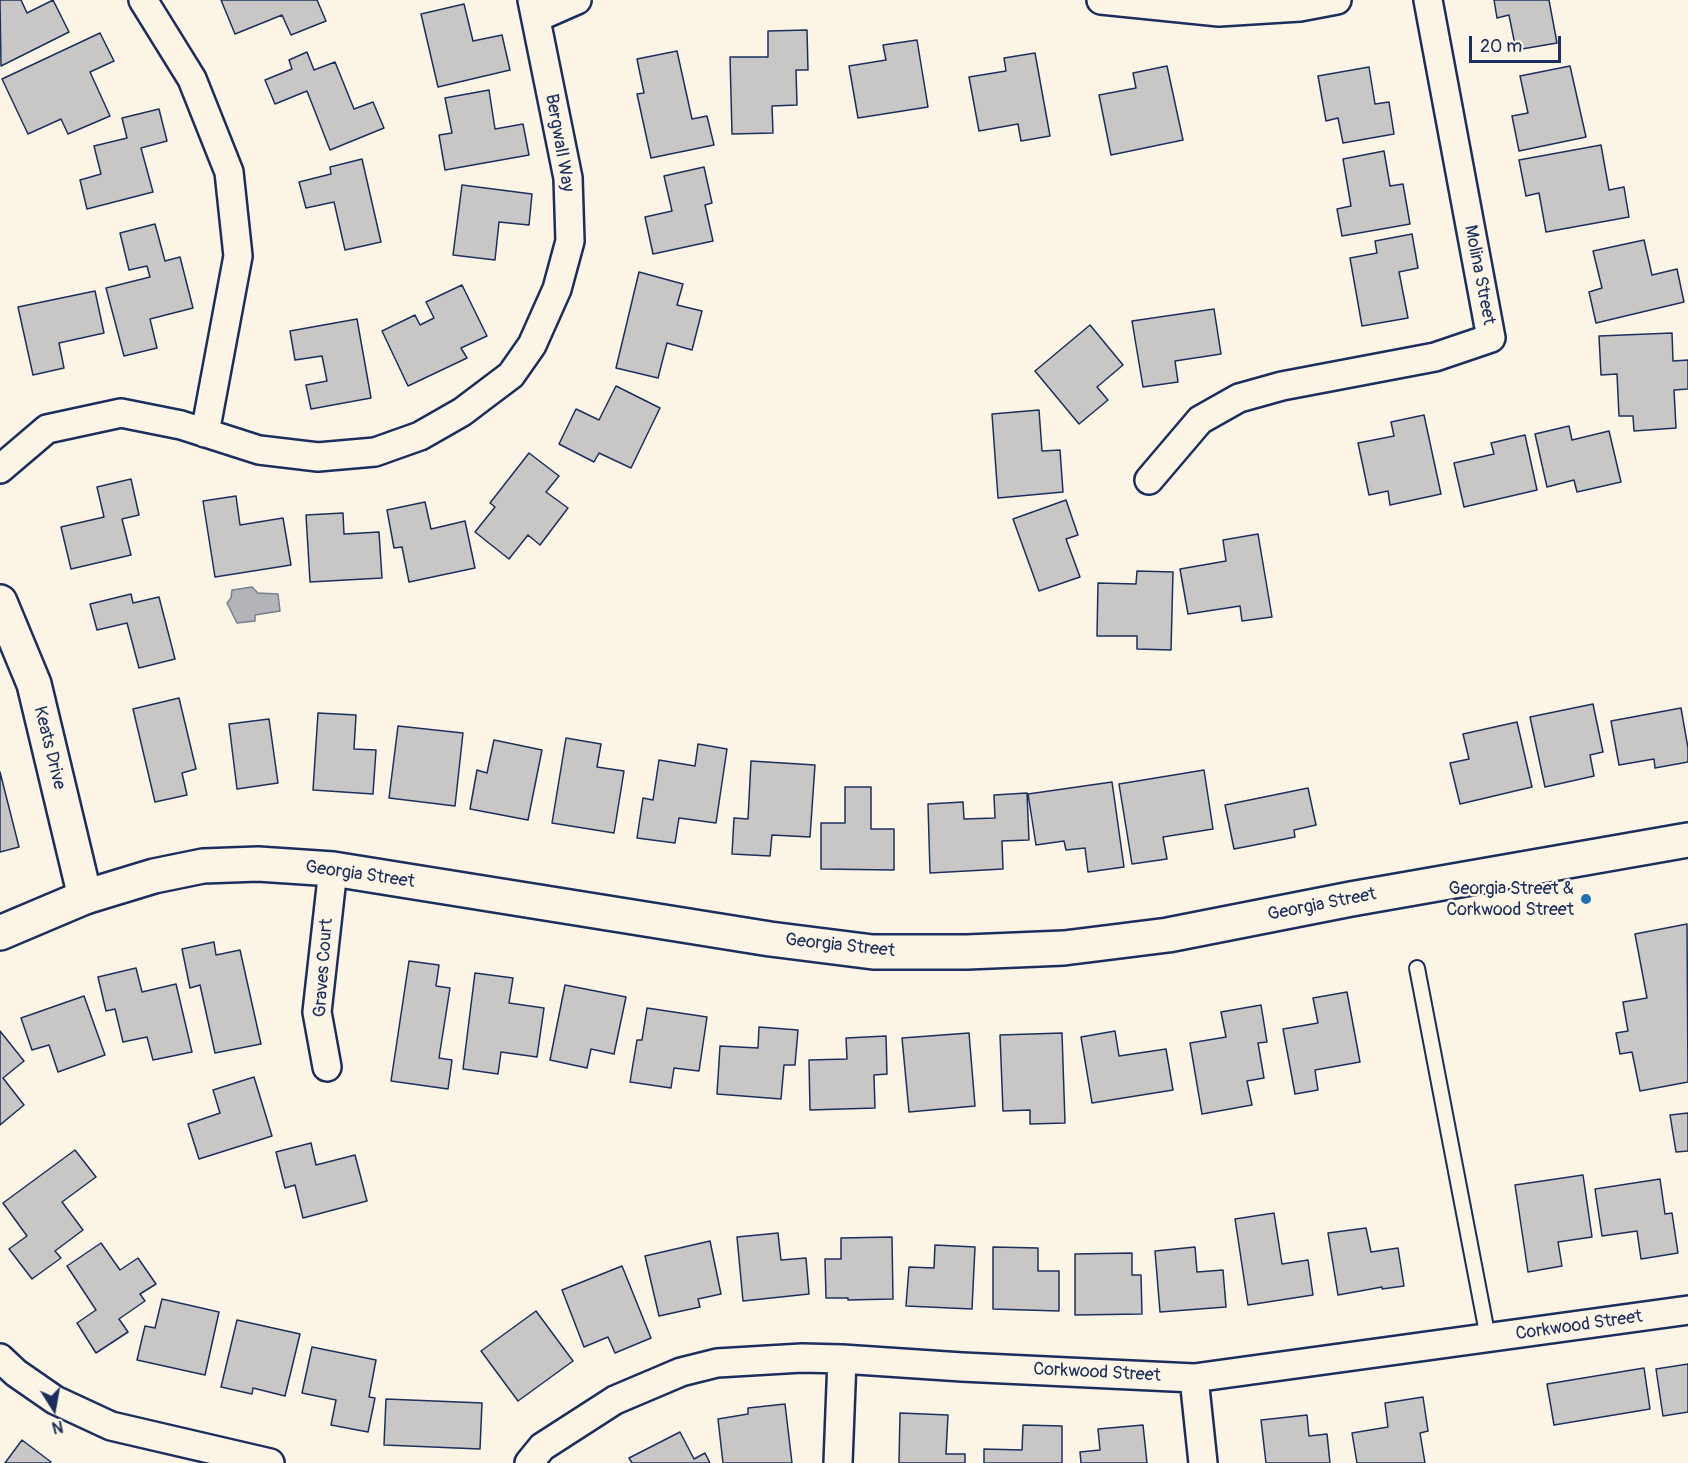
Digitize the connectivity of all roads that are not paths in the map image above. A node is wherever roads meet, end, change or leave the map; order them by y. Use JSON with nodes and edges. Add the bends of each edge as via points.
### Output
{"nodes":[{"id":1,"x":142,"y":0,"type":"edge"},
{"id":2,"x":577,"y":0,"type":"edge"},
{"id":3,"x":1101,"y":0,"type":"edge"},
{"id":4,"x":1337,"y":0,"type":"edge"},
{"id":5,"x":1428,"y":0,"type":"edge"},
{"id":6,"x":534,"y":9,"type":"edge"},
{"id":7,"x":205,"y":433,"type":"junction"},
{"id":8,"x":0,"y":469,"type":"edge"},
{"id":9,"x":1149,"y":480,"type":"dead end"},
{"id":10,"x":0,"y":602,"type":"edge"},
{"id":11,"x":1688,"y":840,"type":"edge"},
{"id":12,"x":333,"y":869,"type":"junction"},
{"id":13,"x":86,"y":897,"type":"junction"},
{"id":14,"x":0,"y":933,"type":"edge"},
{"id":15,"x":1417,"y":968,"type":"dead end"},
{"id":16,"x":327,"y":1067,"type":"dead end"},
{"id":17,"x":1688,"y":1310,"type":"edge"},
{"id":18,"x":1488,"y":1338,"type":"junction"},
{"id":19,"x":0,"y":1358,"type":"edge"},
{"id":20,"x":842,"y":1359,"type":"junction"},
{"id":21,"x":1194,"y":1378,"type":"junction"},
{"id":22,"x":270,"y":1463,"type":"edge"},
{"id":23,"x":529,"y":1463,"type":"edge"},
{"id":24,"x":838,"y":1463,"type":"edge"},
{"id":25,"x":1203,"y":1463,"type":"edge"}],
"edges":[{"from":1,"to":7,"type":"street","via":[[192,79],[229,172],[238,256]]},
{"from":2,"to":6,"type":"street"},
{"from":3,"to":4,"type":"street","via":[[1219,12],[1300,7]]},
{"from":5,"to":9,"type":"street","name":"Molina Street","via":[[1491,338],[1435,357],[1239,398],[1200,420]]},
{"from":6,"to":7,"type":"street","name":"Bergwall Way","via":[[568,178],[570,241],[557,289],[532,345],[512,375],[462,412],[420,436],[375,452],[318,457],[259,450]]},
{"from":7,"to":8,"type":"street","name":"Bergwall Way","via":[[121,414],[47,429]]},
{"from":10,"to":13,"type":"main road","name":"Keats Drive","via":[[34,684]]},
{"from":11,"to":12,"type":"main road","name":"Georgia Street","via":[[1168,935],[1064,948],[967,952],[873,952],[770,939]]},
{"from":12,"to":13,"type":"main road","name":"Georgia Street","via":[[258,864],[203,866]]},
{"from":12,"to":16,"type":"street","name":"Graves Court","via":[[317,1012]]},
{"from":13,"to":14,"type":"main road","name":"Georgia Street"},
{"from":15,"to":18,"type":"lane"},
{"from":17,"to":18,"type":"street","name":"Corkwood Street"},
{"from":18,"to":21,"type":"street","name":"Corkwood Street"},
{"from":19,"to":22,"type":"street","via":[[16,1374],[55,1400],[111,1426]]},
{"from":20,"to":21,"type":"street","name":"Corkwood Street"},
{"from":20,"to":23,"type":"street","name":"Corkwood Street","via":[[717,1363],[681,1372],[615,1400],[542,1447]]},
{"from":20,"to":24,"type":"street"},
{"from":21,"to":25,"type":"street"}]}
